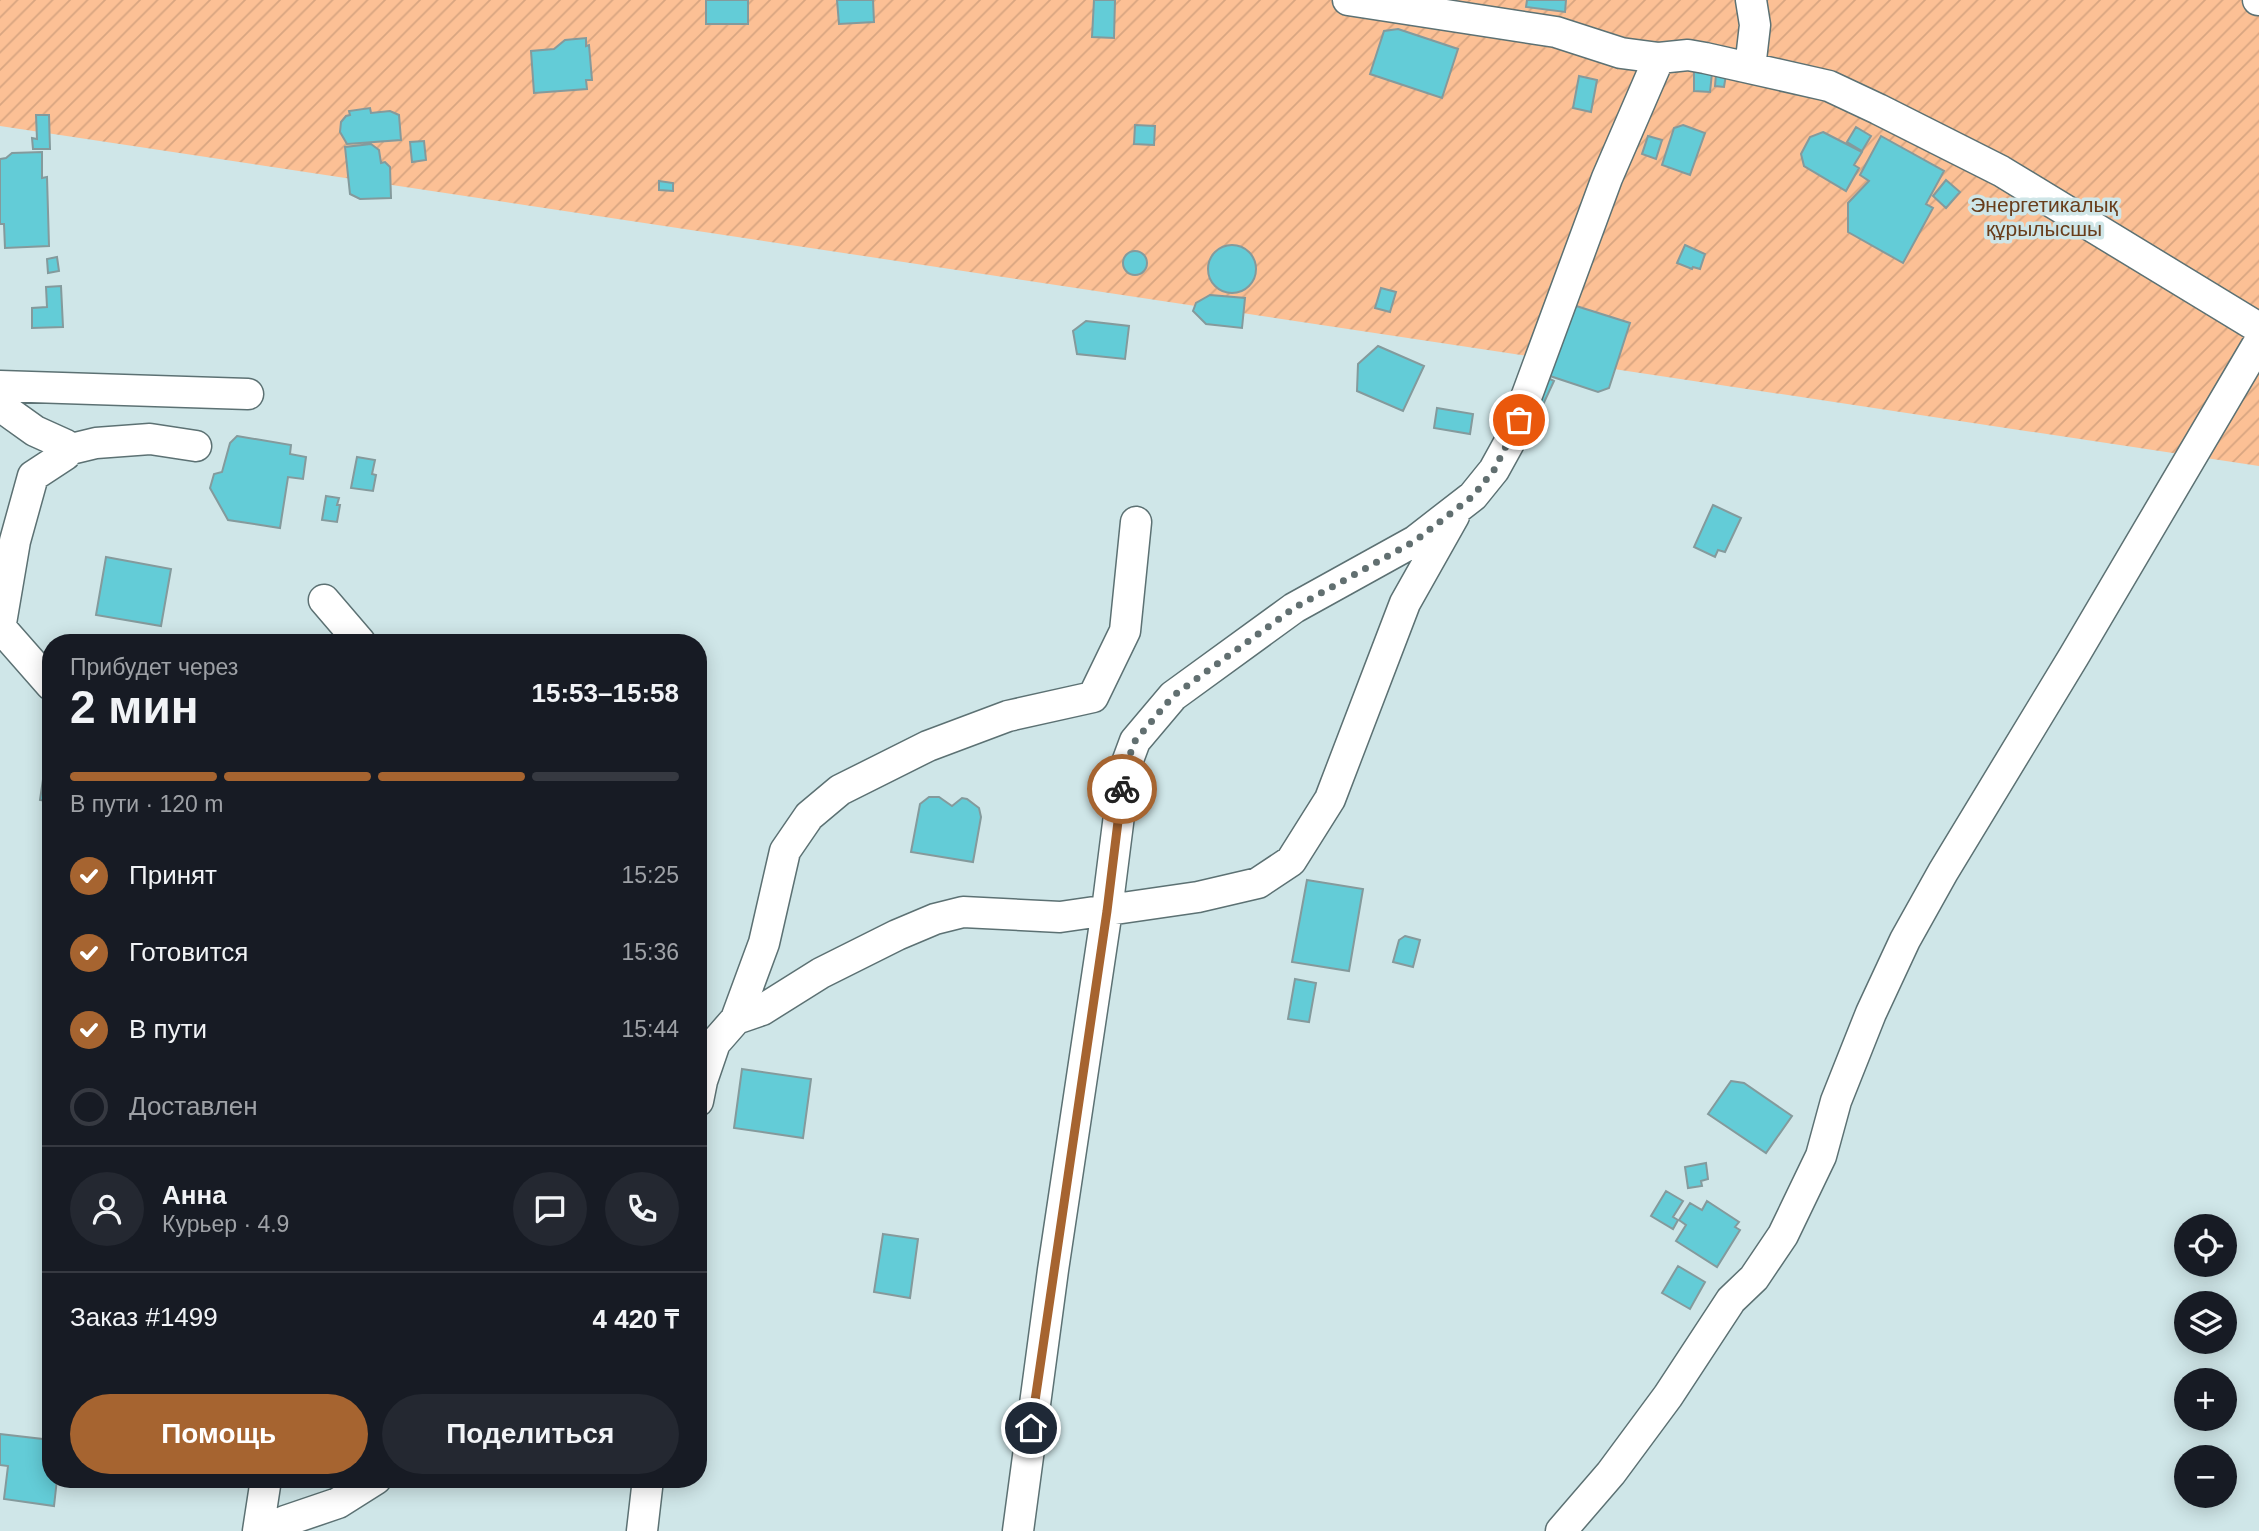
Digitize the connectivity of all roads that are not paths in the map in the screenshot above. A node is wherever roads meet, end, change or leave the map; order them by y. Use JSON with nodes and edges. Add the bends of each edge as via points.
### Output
{"nodes":[{"id":1,"x":1348,"y":0,"type":"edge"},
{"id":2,"x":1751,"y":0,"type":"edge"},
{"id":3,"x":1659,"y":58,"type":"junction"},
{"id":4,"x":1750,"y":68,"type":"junction"},
{"id":5,"x":2259,"y":328,"type":"edge"},
{"id":6,"x":2259,"y":342,"type":"edge"},
{"id":7,"x":0,"y":386,"type":"edge"},
{"id":8,"x":248,"y":394,"type":"dead end"},
{"id":9,"x":0,"y":406,"type":"edge"},
{"id":10,"x":196,"y":446,"type":"dead end"},
{"id":11,"x":67,"y":450,"type":"junction"},
{"id":12,"x":1459,"y":507,"type":"junction"},
{"id":13,"x":1136,"y":522,"type":"dead end"},
{"id":14,"x":324,"y":600,"type":"dead end"},
{"id":15,"x":0,"y":628,"type":"edge"},
{"id":16,"x":353,"y":634,"type":"edge"},
{"id":17,"x":42,"y":675,"type":"edge"},
{"id":18,"x":1107,"y":911,"type":"junction"},
{"id":19,"x":736,"y":1019,"type":"junction"},
{"id":20,"x":707,"y":1066,"type":"edge"},
{"id":21,"x":265,"y":1488,"type":"edge"},
{"id":22,"x":362,"y":1488,"type":"edge"},
{"id":23,"x":647,"y":1488,"type":"edge"},
{"id":24,"x":258,"y":1531,"type":"edge"},
{"id":25,"x":272,"y":1531,"type":"edge"},
{"id":26,"x":642,"y":1531,"type":"edge"},
{"id":27,"x":1018,"y":1531,"type":"edge"},
{"id":28,"x":1561,"y":1531,"type":"edge"}],
"edges":[{"from":1,"to":3,"type":"street","via":[[1556,32],[1621,53]]},
{"from":2,"to":4,"type":"street","via":[[1755,24]]},
{"from":3,"to":4,"type":"street","via":[[1688,55]]},
{"from":3,"to":12,"type":"street","via":[[1607,178],[1510,441],[1494,470]]},
{"from":4,"to":5,"type":"street","via":[[1829,86],[1911,125],[2001,171]]},
{"from":6,"to":28,"type":"street","via":[[1905,940],[1836,1101],[1821,1156],[1783,1235],[1754,1278],[1731,1300],[1611,1473]]},
{"from":7,"to":8,"type":"street"},
{"from":9,"to":11,"type":"street","via":[[35,432],[66,445]]},
{"from":10,"to":11,"type":"street","via":[[150,439]]},
{"from":11,"to":15,"type":"street","via":[[33,476],[15,541]]},
{"from":12,"to":18,"type":"street","via":[[1415,541],[1294,608],[1173,696],[1135,741],[1125,768]]},
{"from":12,"to":18,"type":"street","via":[[1405,603],[1330,799],[1292,861],[1258,883]]},
{"from":13,"to":19,"type":"street","via":[[1125,631],[1093,697],[1008,716],[928,746],[840,790],[809,816],[785,851],[764,943]]},
{"from":14,"to":16,"type":"street"},
{"from":15,"to":17,"type":"street"},
{"from":18,"to":19,"type":"street","via":[[1060,917],[962,912],[935,919],[821,974],[762,1010]]},
{"from":18,"to":27,"type":"street"},
{"from":19,"to":20,"type":"street","via":[[715,1043]]},
{"from":21,"to":24,"type":"street"},
{"from":22,"to":25,"type":"street"},
{"from":23,"to":26,"type":"street"}]}
